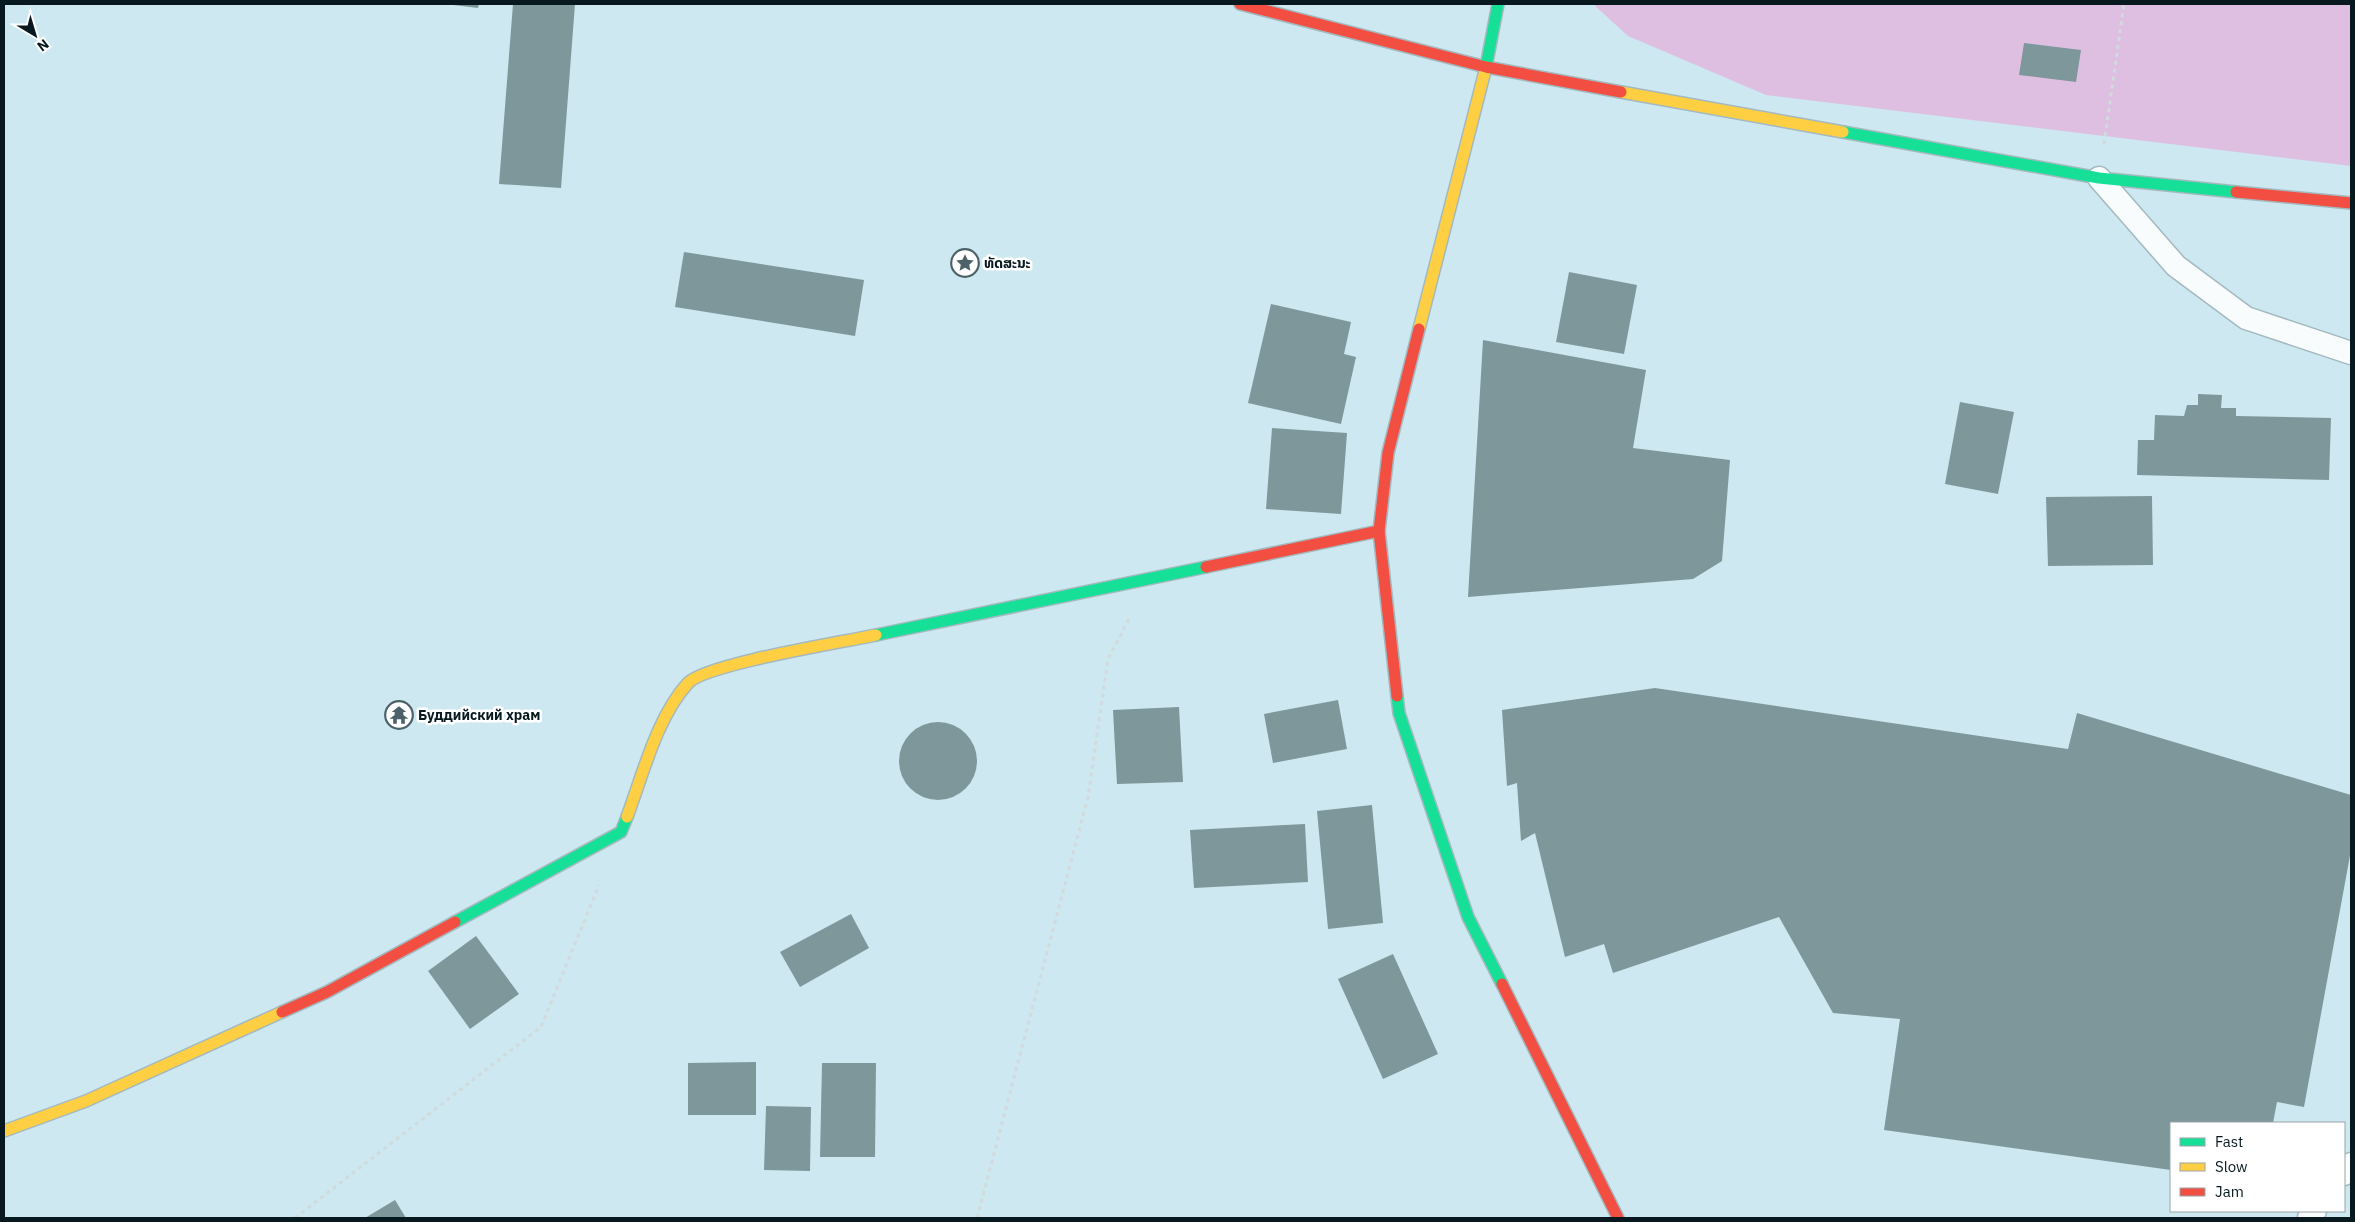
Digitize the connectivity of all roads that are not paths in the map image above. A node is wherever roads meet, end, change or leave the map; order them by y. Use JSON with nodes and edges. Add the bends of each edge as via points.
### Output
{"nodes":[{"id":1,"x":1240,"y":4,"type":"edge"},
{"id":2,"x":1498,"y":4,"type":"edge"},
{"id":3,"x":1486,"y":67,"type":"junction"},
{"id":4,"x":2099,"y":178,"type":"junction"},
{"id":5,"x":2351,"y":203,"type":"edge"},
{"id":6,"x":2351,"y":353,"type":"edge"},
{"id":7,"x":1379,"y":531,"type":"junction"},
{"id":8,"x":4,"y":1131,"type":"edge"},
{"id":9,"x":1618,"y":1218,"type":"edge"}],
"edges":[{"from":1,"to":3,"type":"main road"},
{"from":2,"to":3,"type":"main road"},
{"from":3,"to":4,"type":"main road"},
{"from":3,"to":7,"type":"main road","via":[[1388,453]]},
{"from":4,"to":5,"type":"main road"},
{"from":4,"to":6,"type":"lane","via":[[2176,266],[2246,318]]},
{"from":7,"to":8,"type":"main road","via":[[726,666],[690,681],[668,709],[621,832],[327,992],[86,1101]]},
{"from":7,"to":9,"type":"main road","via":[[1399,712],[1468,917]]}]}
